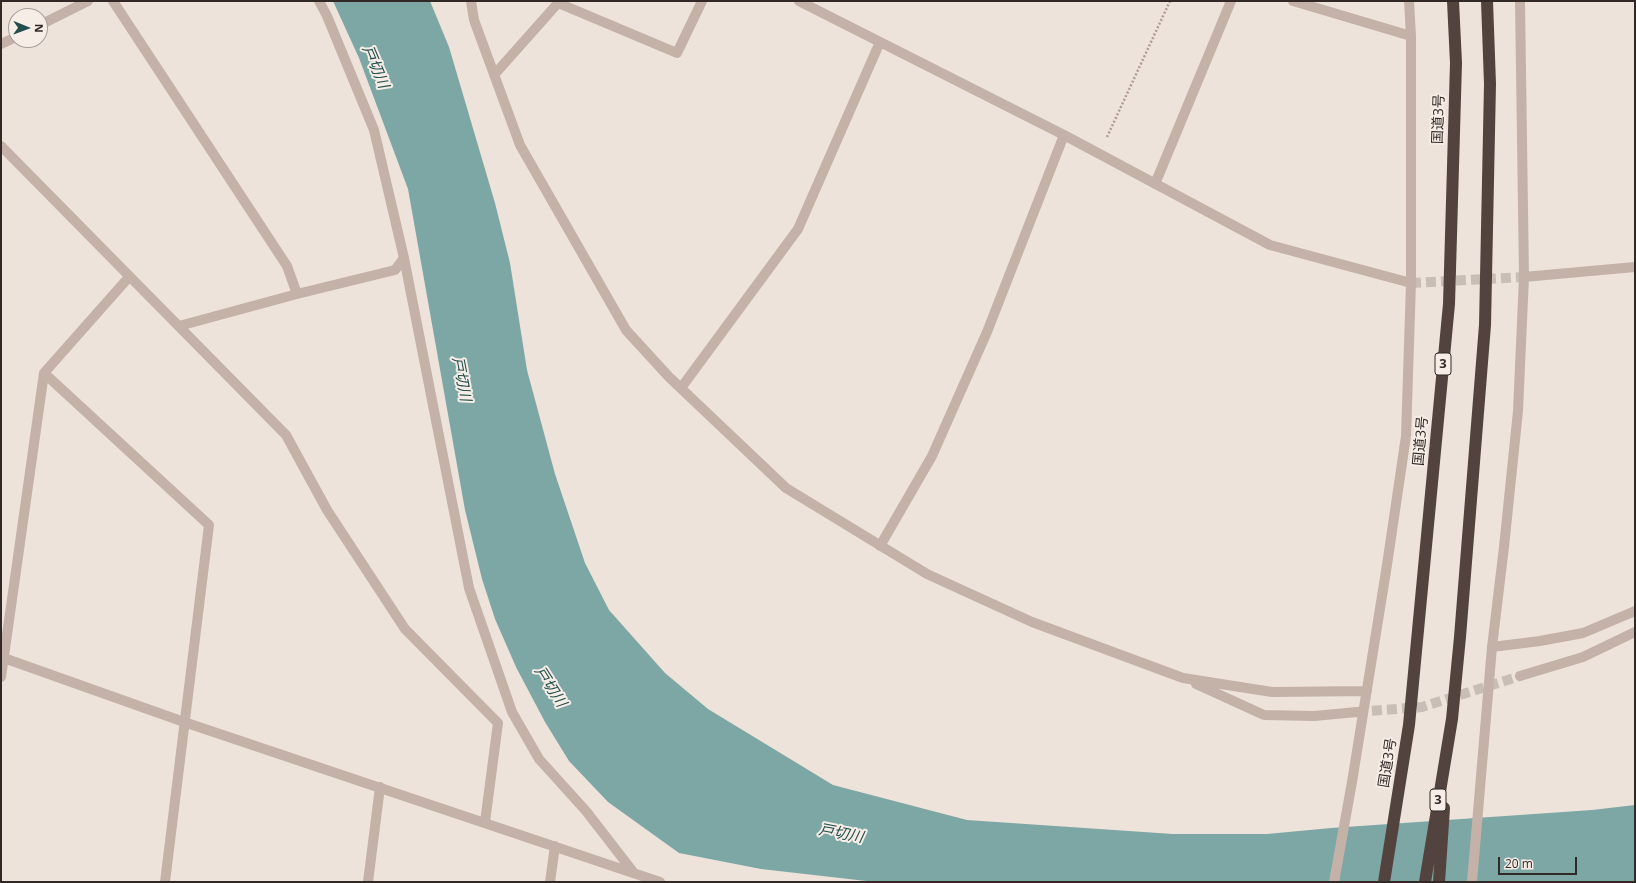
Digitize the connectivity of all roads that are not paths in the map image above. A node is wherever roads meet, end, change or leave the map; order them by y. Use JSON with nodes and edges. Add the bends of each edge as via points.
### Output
{"nodes":[{"id":1,"x":88,"y":1,"type":"edge"},
{"id":2,"x":113,"y":1,"type":"edge"},
{"id":3,"x":319,"y":1,"type":"edge"},
{"id":4,"x":471,"y":1,"type":"edge"},
{"id":5,"x":702,"y":1,"type":"edge"},
{"id":6,"x":798,"y":1,"type":"edge"},
{"id":7,"x":1231,"y":1,"type":"edge"},
{"id":8,"x":1292,"y":1,"type":"edge"},
{"id":9,"x":1409,"y":1,"type":"edge"},
{"id":10,"x":1453,"y":1,"type":"edge"},
{"id":11,"x":1487,"y":1,"type":"edge"},
{"id":12,"x":1520,"y":1,"type":"edge"},
{"id":13,"x":48,"y":21,"type":"edge"},
{"id":14,"x":1411,"y":36,"type":"junction"},
{"id":15,"x":880,"y":42,"type":"junction"},
{"id":16,"x":494,"y":75,"type":"junction"},
{"id":17,"x":1064,"y":135,"type":"junction"},
{"id":18,"x":1,"y":146,"type":"edge"},
{"id":19,"x":1155,"y":184,"type":"junction"},
{"id":20,"x":404,"y":258,"type":"junction"},
{"id":21,"x":1635,"y":267,"type":"edge"},
{"id":22,"x":129,"y":277,"type":"junction"},
{"id":23,"x":1524,"y":278,"type":"junction"},
{"id":24,"x":1411,"y":283,"type":"junction"},
{"id":25,"x":297,"y":294,"type":"junction"},
{"id":26,"x":179,"y":326,"type":"junction"},
{"id":27,"x":44,"y":373,"type":"junction"},
{"id":28,"x":681,"y":388,"type":"junction"},
{"id":29,"x":880,"y":546,"type":"junction"},
{"id":30,"x":1635,"y":610,"type":"edge"},
{"id":31,"x":1635,"y":632,"type":"edge"},
{"id":32,"x":1492,"y":647,"type":"junction"},
{"id":33,"x":2,"y":657,"type":"edge"},
{"id":34,"x":1520,"y":676,"type":"tunnel mouth"},
{"id":35,"x":1,"y":678,"type":"edge"},
{"id":36,"x":1183,"y":678,"type":"junction"},
{"id":37,"x":1367,"y":691,"type":"junction"},
{"id":38,"x":1357,"y":712,"type":"tunnel mouth"},
{"id":39,"x":516,"y":718,"type":"junction"},
{"id":40,"x":184,"y":722,"type":"junction"},
{"id":41,"x":498,"y":723,"type":"junction"},
{"id":42,"x":1448,"y":743,"type":"junction"},
{"id":43,"x":380,"y":787,"type":"junction"},
{"id":44,"x":485,"y":822,"type":"junction"},
{"id":45,"x":555,"y":846,"type":"junction"},
{"id":46,"x":634,"y":873,"type":"junction"},
{"id":47,"x":165,"y":882,"type":"edge"},
{"id":48,"x":368,"y":882,"type":"edge"},
{"id":49,"x":550,"y":882,"type":"edge"},
{"id":50,"x":660,"y":882,"type":"edge"},
{"id":51,"x":1334,"y":882,"type":"edge"},
{"id":52,"x":1384,"y":882,"type":"edge"},
{"id":53,"x":1424,"y":882,"type":"edge"},
{"id":54,"x":1439,"y":882,"type":"edge"},
{"id":55,"x":1472,"y":882,"type":"edge"}],
"edges":[{"from":1,"to":13,"type":"street"},
{"from":2,"to":25,"type":"street","via":[[287,266]]},
{"from":3,"to":20,"type":"street","via":[[374,130]]},
{"from":4,"to":16,"type":"street","via":[[474,20]]},
{"from":5,"to":16,"type":"street","via":[[677,53],[558,3]]},
{"from":6,"to":15,"type":"street"},
{"from":7,"to":19,"type":"street"},
{"from":8,"to":14,"type":"street"},
{"from":9,"to":14,"type":"street"},
{"from":10,"to":52,"type":"highway","name":"国道3号","number":"3","via":[[1456,63],[1449,304],[1409,725]]},
{"from":11,"to":42,"type":"highway","number":"3","via":[[1490,84],[1485,325],[1460,637]]},
{"from":12,"to":23,"type":"street"},
{"from":14,"to":24,"type":"street"},
{"from":15,"to":17,"type":"street"},
{"from":15,"to":28,"type":"street","via":[[798,229]]},
{"from":16,"to":28,"type":"street","via":[[520,145],[626,330]]},
{"from":17,"to":19,"type":"street"},
{"from":17,"to":29,"type":"street","via":[[987,332],[935,450]]},
{"from":18,"to":22,"type":"street"},
{"from":19,"to":24,"type":"street","via":[[1270,245]]},
{"from":20,"to":25,"type":"street","via":[[396,270]]},
{"from":20,"to":39,"type":"street","via":[[469,588]]},
{"from":21,"to":23,"type":"street"},
{"from":22,"to":26,"type":"street"},
{"from":22,"to":27,"type":"street"},
{"from":23,"to":32,"type":"street","via":[[1518,411]]},
{"from":24,"to":37,"type":"street","via":[[1406,436]]},
{"from":25,"to":26,"type":"street"},
{"from":26,"to":41,"type":"street","via":[[286,435],[327,510],[405,629]]},
{"from":27,"to":33,"type":"street"},
{"from":27,"to":40,"type":"street","via":[[209,525]]},
{"from":28,"to":29,"type":"street","via":[[786,488]]},
{"from":29,"to":36,"type":"street","via":[[927,574],[1032,622]]},
{"from":30,"to":32,"type":"street","via":[[1583,633],[1540,642]]},
{"from":31,"to":34,"type":"street","via":[[1583,657]]},
{"from":32,"to":55,"type":"street"},
{"from":33,"to":35,"type":"street"},
{"from":33,"to":40,"type":"street"},
{"from":36,"to":37,"type":"street","via":[[1272,692]]},
{"from":36,"to":38,"type":"street","via":[[1264,715],[1314,716]]},
{"from":37,"to":51,"type":"street"},
{"from":39,"to":41,"type":"street"},
{"from":39,"to":46,"type":"street","via":[[539,759],[586,811]]},
{"from":40,"to":43,"type":"street"},
{"from":40,"to":47,"type":"street"},
{"from":41,"to":44,"type":"street"},
{"from":42,"to":53,"type":"highway","number":"3"},
{"from":42,"to":54,"type":"highway"},
{"from":43,"to":44,"type":"street"},
{"from":43,"to":48,"type":"street"},
{"from":44,"to":45,"type":"street"},
{"from":45,"to":46,"type":"street"},
{"from":45,"to":49,"type":"street"},
{"from":46,"to":50,"type":"street"}]}
